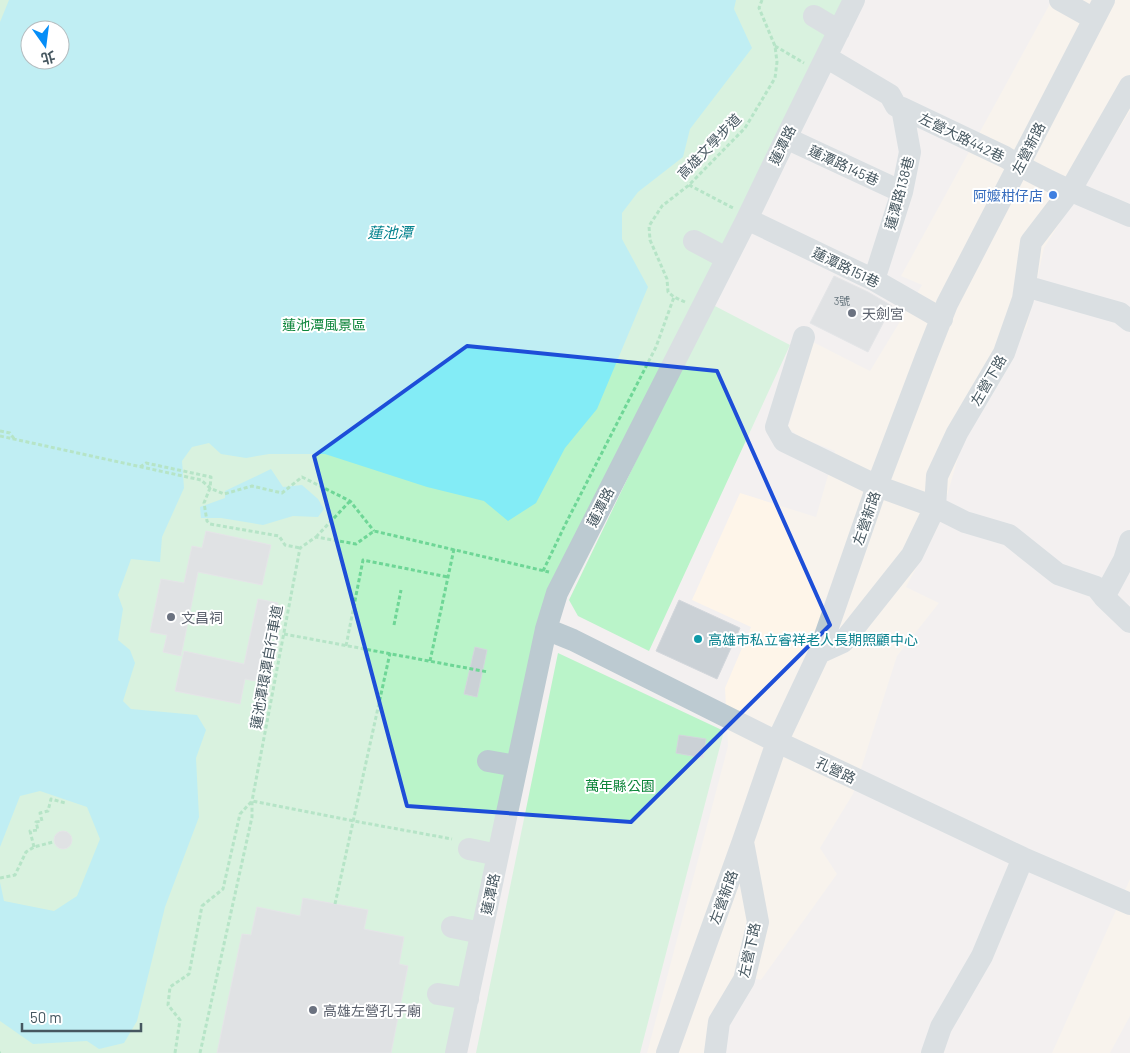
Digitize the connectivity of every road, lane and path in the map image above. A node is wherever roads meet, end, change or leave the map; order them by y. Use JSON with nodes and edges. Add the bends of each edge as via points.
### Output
{"nodes":[{"id":1,"x":762,"y":0,"type":"edge"},
{"id":2,"x":854,"y":0,"type":"edge"},
{"id":3,"x":1060,"y":0,"type":"edge"},
{"id":4,"x":1099,"y":9,"type":"edge"},
{"id":5,"x":814,"y":16,"type":"dead end"},
{"id":6,"x":839,"y":31,"type":"junction"},
{"id":7,"x":775,"y":46,"type":"junction"},
{"id":8,"x":817,"y":61,"type":"junction"},
{"id":9,"x":1128,"y":95,"type":"edge"},
{"id":10,"x":902,"y":108,"type":"junction"},
{"id":11,"x":786,"y":138,"type":"junction"},
{"id":12,"x":1019,"y":165,"type":"junction"},
{"id":13,"x":689,"y":185,"type":"junction"},
{"id":14,"x":1070,"y":191,"type":"junction"},
{"id":15,"x":902,"y":192,"type":"junction"},
{"id":16,"x":741,"y":214,"type":"junction"},
{"id":17,"x":1130,"y":216,"type":"edge"},
{"id":18,"x":694,"y":241,"type":"dead end"},
{"id":19,"x":726,"y":258,"type":"junction"},
{"id":20,"x":874,"y":280,"type":"junction"},
{"id":21,"x":1025,"y":286,"type":"junction"},
{"id":22,"x":674,"y":297,"type":"junction"},
{"id":23,"x":688,"y":304,"type":"dead end"},
{"id":24,"x":942,"y":319,"type":"junction"},
{"id":25,"x":1130,"y":321,"type":"edge"},
{"id":26,"x":804,"y":336,"type":"dead end"},
{"id":27,"x":0,"y":431,"type":"edge"},
{"id":28,"x":0,"y":436,"type":"edge"},
{"id":29,"x":15,"y":440,"type":"junction"},
{"id":30,"x":140,"y":467,"type":"junction"},
{"id":31,"x":877,"y":486,"type":"junction"},
{"id":32,"x":210,"y":488,"type":"junction"},
{"id":33,"x":350,"y":501,"type":"junction"},
{"id":34,"x":935,"y":507,"type":"junction"},
{"id":35,"x":374,"y":531,"type":"junction"},
{"id":36,"x":316,"y":537,"type":"junction"},
{"id":37,"x":1130,"y":541,"type":"edge"},
{"id":38,"x":300,"y":548,"type":"junction"},
{"id":39,"x":454,"y":549,"type":"junction"},
{"id":40,"x":543,"y":571,"type":"junction"},
{"id":41,"x":555,"y":573,"type":"dead end"},
{"id":42,"x":448,"y":578,"type":"junction"},
{"id":43,"x":401,"y":590,"type":"dead end"},
{"id":44,"x":1104,"y":597,"type":"junction"},
{"id":45,"x":1130,"y":622,"type":"edge"},
{"id":46,"x":394,"y":625,"type":"dead end"},
{"id":47,"x":546,"y":629,"type":"junction"},
{"id":48,"x":284,"y":634,"type":"junction"},
{"id":49,"x":346,"y":646,"type":"junction"},
{"id":50,"x":820,"y":653,"type":"junction"},
{"id":51,"x":390,"y":654,"type":"junction"},
{"id":52,"x":430,"y":661,"type":"junction"},
{"id":53,"x":488,"y":672,"type":"dead end"},
{"id":54,"x":777,"y":742,"type":"junction"},
{"id":55,"x":488,"y":761,"type":"dead end"},
{"id":56,"x":517,"y":766,"type":"junction"},
{"id":57,"x":252,"y":801,"type":"junction"},
{"id":58,"x":65,"y":803,"type":"dead end"},
{"id":59,"x":354,"y":822,"type":"junction"},
{"id":60,"x":743,"y":841,"type":"junction"},
{"id":61,"x":53,"y":842,"type":"dead end"},
{"id":62,"x":460,"y":844,"type":"joint"},
{"id":63,"x":34,"y":847,"type":"junction"},
{"id":64,"x":498,"y":855,"type":"junction"},
{"id":65,"x":1023,"y":858,"type":"junction"},
{"id":66,"x":1,"y":878,"type":"edge"},
{"id":67,"x":335,"y":904,"type":"dead end"},
{"id":68,"x":1130,"y":904,"type":"edge"},
{"id":69,"x":452,"y":927,"type":"dead end"},
{"id":70,"x":481,"y":933,"type":"junction"},
{"id":71,"x":438,"y":994,"type":"dead end"},
{"id":72,"x":468,"y":999,"type":"junction"},
{"id":73,"x":175,"y":1053,"type":"edge"},
{"id":74,"x":200,"y":1053,"type":"edge"},
{"id":75,"x":456,"y":1053,"type":"edge"},
{"id":76,"x":667,"y":1053,"type":"edge"},
{"id":77,"x":715,"y":1053,"type":"edge"},
{"id":78,"x":932,"y":1053,"type":"edge"}],
"edges":[{"from":1,"to":7,"type":"path","name":"高雄文學步道","via":[[759,8]]},
{"from":2,"to":6,"type":"street","name":"蓮潭路"},
{"from":3,"to":4,"type":"street"},
{"from":4,"to":12,"type":"street","name":"左營新路"},
{"from":5,"to":6,"type":"street"},
{"from":6,"to":8,"type":"street","name":"蓮潭路"},
{"from":7,"to":8,"type":"path"},
{"from":7,"to":13,"type":"path","name":"高雄文學步道","via":[[775,78],[745,128]]},
{"from":8,"to":10,"type":"street","via":[[890,95],[896,106]]},
{"from":8,"to":11,"type":"street","name":"蓮潭路"},
{"from":9,"to":14,"type":"street","name":"左營下路"},
{"from":10,"to":12,"type":"street","name":"左營大路442巷"},
{"from":10,"to":15,"type":"street","name":"蓮潭路138巷","via":[[910,152]]},
{"from":11,"to":15,"type":"street","name":"蓮潭路145巷"},
{"from":11,"to":16,"type":"street","name":"蓮潭路"},
{"from":12,"to":14,"type":"street","name":"左營大路442巷"},
{"from":12,"to":24,"type":"street","name":"左營新路"},
{"from":13,"to":16,"type":"path"},
{"from":13,"to":22,"type":"path","name":"高雄文學步道","via":[[662,206],[649,226],[650,240],[667,279],[668,292]]},
{"from":14,"to":17,"type":"street","name":"左營大路442巷"},
{"from":14,"to":21,"type":"street","name":"左營下路","via":[[1031,242]]},
{"from":15,"to":20,"type":"street","name":"蓮潭路138巷"},
{"from":16,"to":19,"type":"street","name":"蓮潭路"},
{"from":16,"to":20,"type":"street","name":"蓮潭路151巷"},
{"from":18,"to":19,"type":"street"},
{"from":19,"to":47,"type":"street","name":"蓮潭路","via":[[557,593]]},
{"from":20,"to":24,"type":"street","name":"蓮潭路151巷"},
{"from":21,"to":25,"type":"street","via":[[1120,313]]},
{"from":21,"to":34,"type":"street","name":"左營下路","via":[[1004,353],[957,433],[937,476]]},
{"from":22,"to":23,"type":"path"},
{"from":22,"to":40,"type":"path","via":[[656,347]]},
{"from":24,"to":31,"type":"street","name":"左營新路"},
{"from":26,"to":31,"type":"street","via":[[776,427],[784,441]]},
{"from":27,"to":29,"type":"path","via":[[10,433]]},
{"from":28,"to":29,"type":"path"},
{"from":29,"to":30,"type":"path"},
{"from":30,"to":32,"type":"path","via":[[201,480]]},
{"from":30,"to":32,"type":"path","via":[[146,462],[211,477]]},
{"from":31,"to":34,"type":"street"},
{"from":31,"to":50,"type":"street","name":"左營新路"},
{"from":32,"to":33,"type":"path","via":[[224,494],[252,486],[282,493],[302,477]]},
{"from":32,"to":38,"type":"path","via":[[204,503],[206,521],[210,524],[279,536],[285,545]]},
{"from":33,"to":35,"type":"path"},
{"from":33,"to":36,"type":"path"},
{"from":34,"to":44,"type":"street","via":[[965,522],[1010,535],[1058,574],[1096,587]]},
{"from":34,"to":50,"type":"street","name":"左營下路","via":[[912,555],[843,642]]},
{"from":35,"to":36,"type":"path","via":[[356,544]]},
{"from":35,"to":39,"type":"path"},
{"from":36,"to":38,"type":"path"},
{"from":37,"to":44,"type":"street","via":[[1124,560]]},
{"from":38,"to":48,"type":"path","name":"蓮池潭環潭自行車道"},
{"from":39,"to":40,"type":"path"},
{"from":39,"to":42,"type":"path"},
{"from":40,"to":41,"type":"path"},
{"from":42,"to":49,"type":"path","via":[[363,560]]},
{"from":42,"to":52,"type":"path"},
{"from":43,"to":46,"type":"path"},
{"from":44,"to":45,"type":"street"},
{"from":47,"to":54,"type":"street","name":"孔營路"},
{"from":47,"to":56,"type":"street","name":"蓮潭路"},
{"from":48,"to":49,"type":"path"},
{"from":48,"to":57,"type":"path","name":"蓮池潭環潭自行車道"},
{"from":49,"to":51,"type":"path"},
{"from":50,"to":54,"type":"street","name":"左營新路"},
{"from":51,"to":52,"type":"path"},
{"from":51,"to":59,"type":"path"},
{"from":52,"to":53,"type":"path"},
{"from":54,"to":60,"type":"street","name":"左營新路"},
{"from":54,"to":65,"type":"street","name":"孔營路"},
{"from":55,"to":56,"type":"street"},
{"from":56,"to":64,"type":"street","name":"蓮潭路"},
{"from":57,"to":59,"type":"path"},
{"from":57,"to":73,"type":"path","via":[[240,814],[223,889],[202,906],[190,974],[170,987],[168,1005],[180,1020]]},
{"from":57,"to":74,"type":"path","name":"蓮池潭環潭自行車道","via":[[252,817]]},
{"from":58,"to":63,"type":"path","via":[[51,799],[48,811],[40,813],[42,821],[36,822],[38,830],[30,831]]},
{"from":59,"to":62,"type":"path"},
{"from":59,"to":67,"type":"path"},
{"from":60,"to":76,"type":"street","name":"左營新路"},
{"from":60,"to":77,"type":"street","name":"左營下路","via":[[758,922],[744,980],[719,1022]]},
{"from":61,"to":63,"type":"path"},
{"from":62,"to":64,"type":"street"},
{"from":63,"to":66,"type":"path","via":[[26,852],[15,875]]},
{"from":64,"to":70,"type":"street","name":"蓮潭路"},
{"from":65,"to":68,"type":"street","name":"孔營路"},
{"from":65,"to":78,"type":"street","via":[[982,956],[941,1027]]},
{"from":69,"to":70,"type":"street"},
{"from":70,"to":72,"type":"street","name":"蓮潭路"},
{"from":71,"to":72,"type":"street"},
{"from":72,"to":75,"type":"street","name":"蓮潭路"}]}
